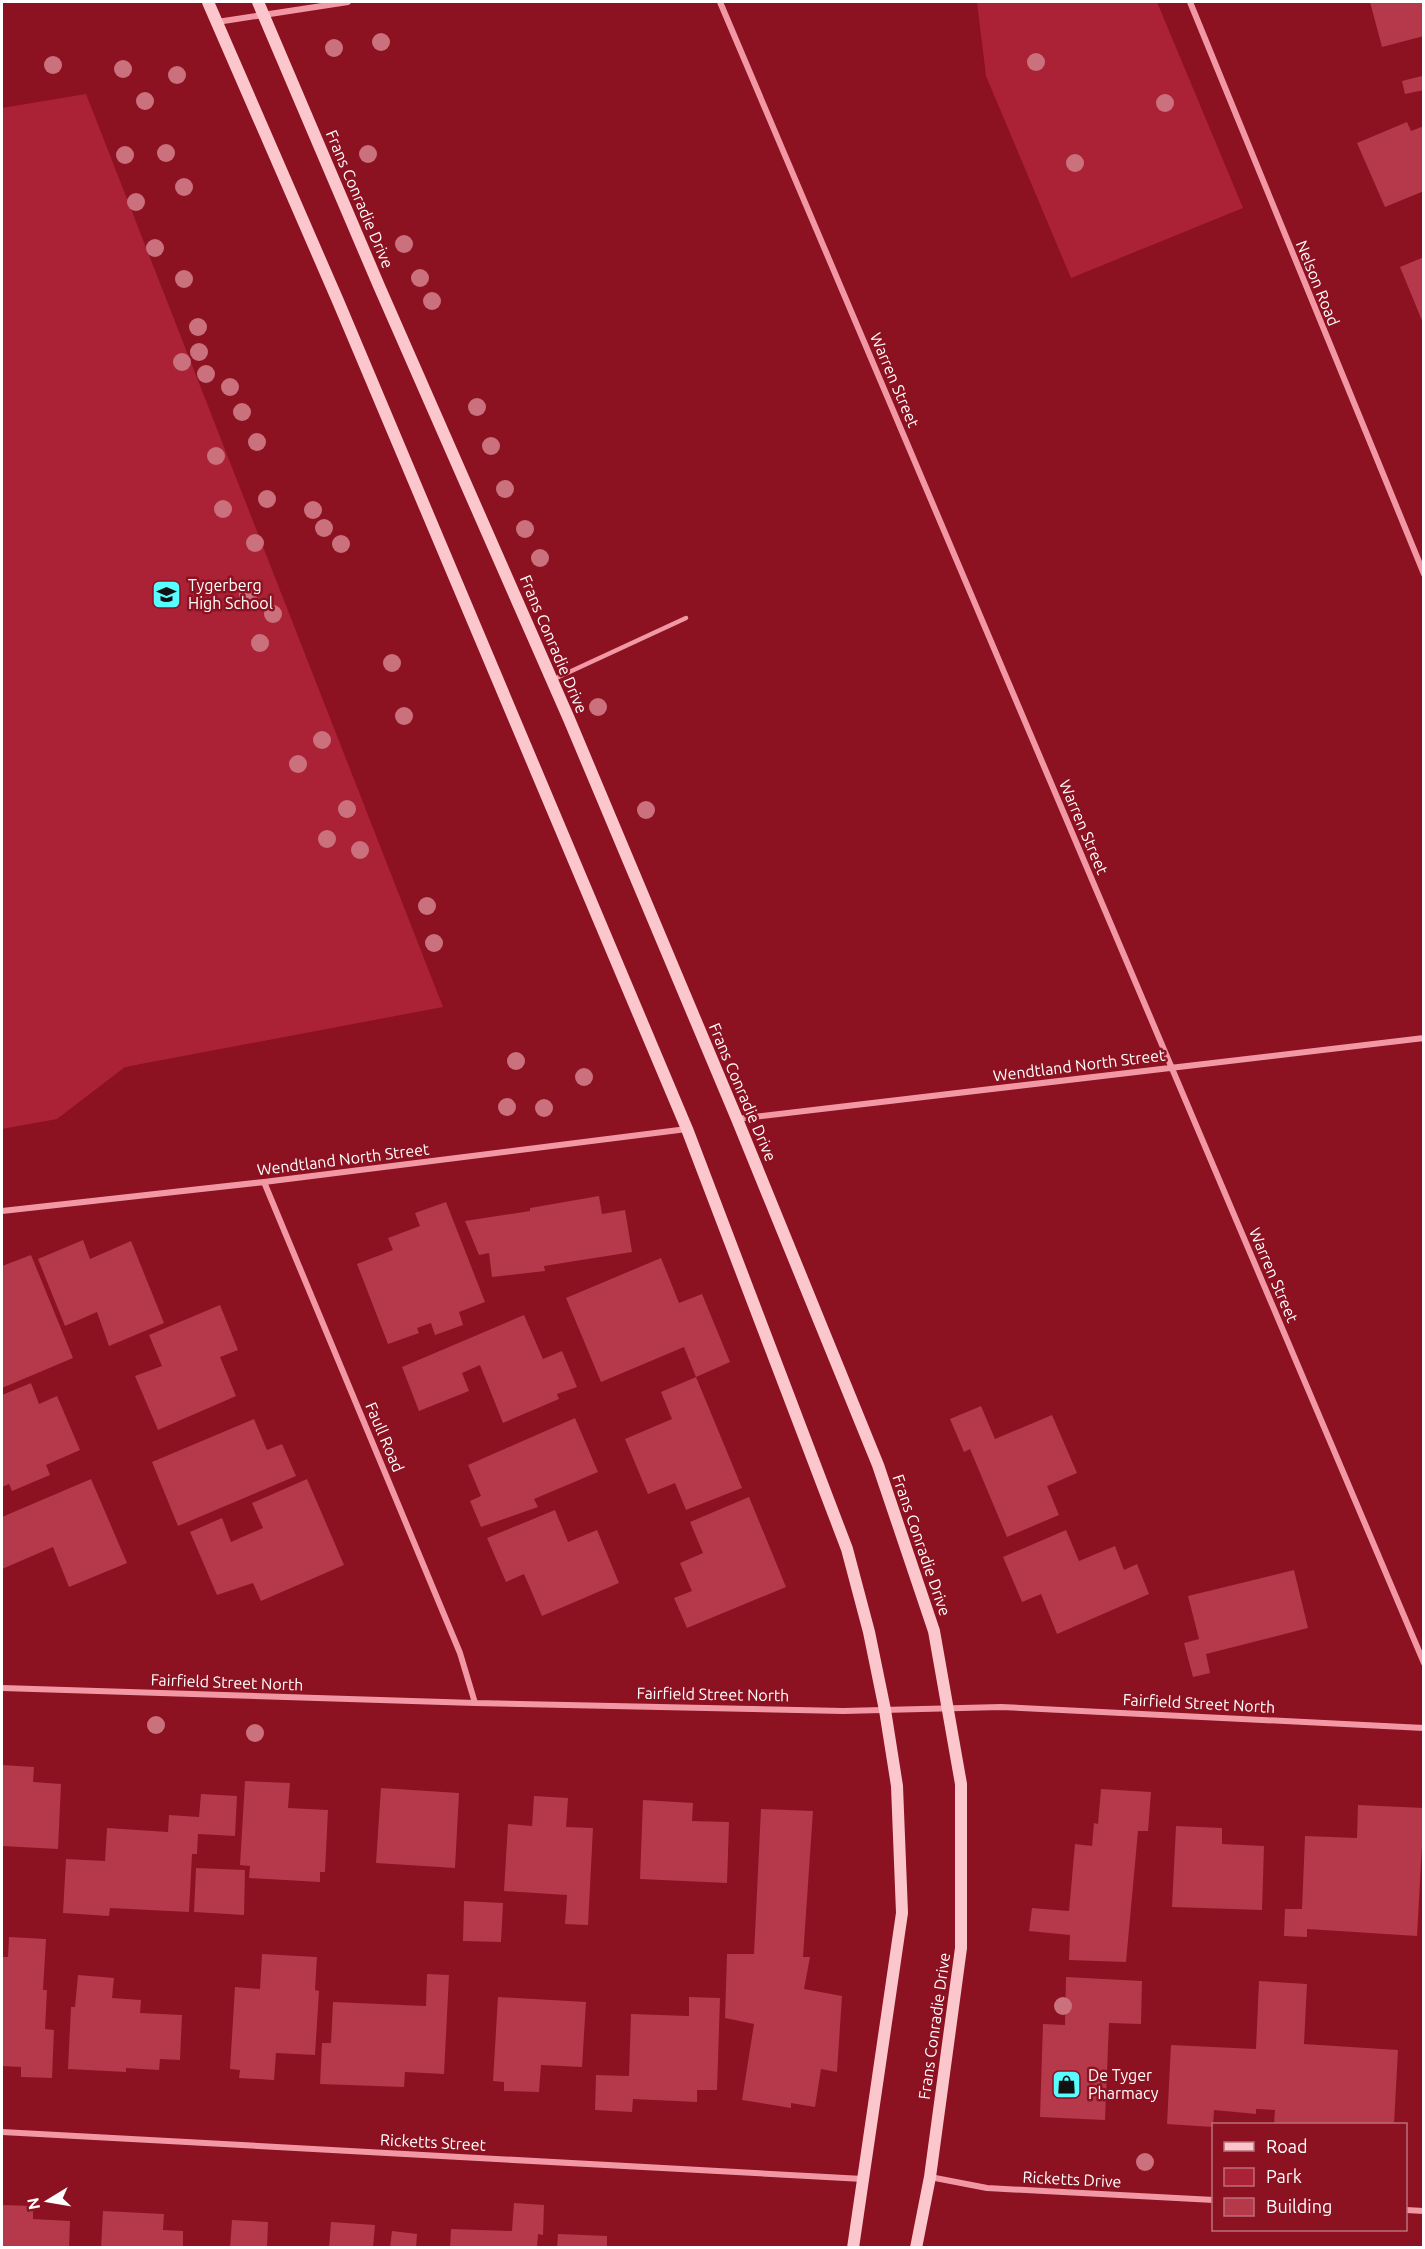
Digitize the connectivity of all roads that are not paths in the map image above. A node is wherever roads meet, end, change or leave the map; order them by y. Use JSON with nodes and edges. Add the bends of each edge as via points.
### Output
{"nodes":[{"id":1,"x":208,"y":2,"type":"edge"},
{"id":2,"x":258,"y":2,"type":"edge"},
{"id":3,"x":348,"y":2,"type":"edge"},
{"id":4,"x":720,"y":2,"type":"edge"},
{"id":5,"x":1190,"y":2,"type":"edge"},
{"id":6,"x":263,"y":14,"type":"junction"},
{"id":7,"x":217,"y":21,"type":"junction"},
{"id":8,"x":1424,"y":574,"type":"edge"},
{"id":9,"x":686,"y":618,"type":"dead end"},
{"id":10,"x":552,"y":680,"type":"junction"},
{"id":11,"x":1424,"y":1038,"type":"edge"},
{"id":12,"x":1171,"y":1067,"type":"junction"},
{"id":13,"x":737,"y":1119,"type":"junction"},
{"id":14,"x":687,"y":1129,"type":"junction"},
{"id":15,"x":264,"y":1182,"type":"junction"},
{"id":16,"x":2,"y":1211,"type":"edge"},
{"id":17,"x":1424,"y":1664,"type":"edge"},
{"id":18,"x":2,"y":1688,"type":"edge"},
{"id":19,"x":475,"y":1703,"type":"junction"},
{"id":20,"x":949,"y":1708,"type":"junction"},
{"id":21,"x":885,"y":1710,"type":"junction"},
{"id":22,"x":1424,"y":1728,"type":"edge"},
{"id":23,"x":2,"y":2132,"type":"edge"},
{"id":24,"x":930,"y":2176,"type":"junction"},
{"id":25,"x":863,"y":2179,"type":"junction"},
{"id":26,"x":1212,"y":2200,"type":"edge"},
{"id":27,"x":1407,"y":2210,"type":"edge"},
{"id":28,"x":1424,"y":2211,"type":"edge"},
{"id":29,"x":853,"y":2247,"type":"edge"},
{"id":30,"x":916,"y":2247,"type":"edge"}],
"edges":[{"from":1,"to":7,"type":"main road"},
{"from":2,"to":6,"type":"main road","name":"Frans Conradie Drive"},
{"from":3,"to":6,"type":"street"},
{"from":4,"to":12,"type":"street","name":"Warren Street"},
{"from":5,"to":8,"type":"street","name":"Nelson Road"},
{"from":6,"to":7,"type":"street"},
{"from":6,"to":10,"type":"main road","name":"Frans Conradie Drive"},
{"from":7,"to":14,"type":"main road"},
{"from":9,"to":10,"type":"lane"},
{"from":10,"to":13,"type":"main road","name":"Frans Conradie Drive"},
{"from":11,"to":12,"type":"street","name":"Wendtland North Street"},
{"from":12,"to":13,"type":"street","name":"Wendtland North Street"},
{"from":12,"to":17,"type":"street","name":"Warren Street"},
{"from":13,"to":20,"type":"main road","name":"Frans Conradie Drive","via":[[878,1465],[934,1631]]},
{"from":14,"to":15,"type":"street","name":"Wendtland North Street"},
{"from":14,"to":21,"type":"main road","via":[[847,1549]]},
{"from":15,"to":16,"type":"street","name":"Wendtland North Street"},
{"from":15,"to":19,"type":"street","name":"Faull Road","via":[[460,1653]]},
{"from":18,"to":19,"type":"street","name":"Fairfield Street North"},
{"from":19,"to":21,"type":"street","name":"Fairfield Street North"},
{"from":20,"to":21,"type":"street","name":"Fairfield Street North"},
{"from":20,"to":22,"type":"street","name":"Fairfield Street North"},
{"from":20,"to":24,"type":"main road","name":"Frans Conradie Drive","via":[[961,1784],[961,1948]]},
{"from":21,"to":25,"type":"main road","via":[[897,1786],[902,1913]]},
{"from":23,"to":25,"type":"street","name":"Ricketts Street"},
{"from":24,"to":26,"type":"street","name":"Ricketts Drive","via":[[987,2188]]},
{"from":24,"to":30,"type":"main road","name":"Frans Conradie Drive"},
{"from":25,"to":29,"type":"main road"},
{"from":27,"to":28,"type":"street"}]}
